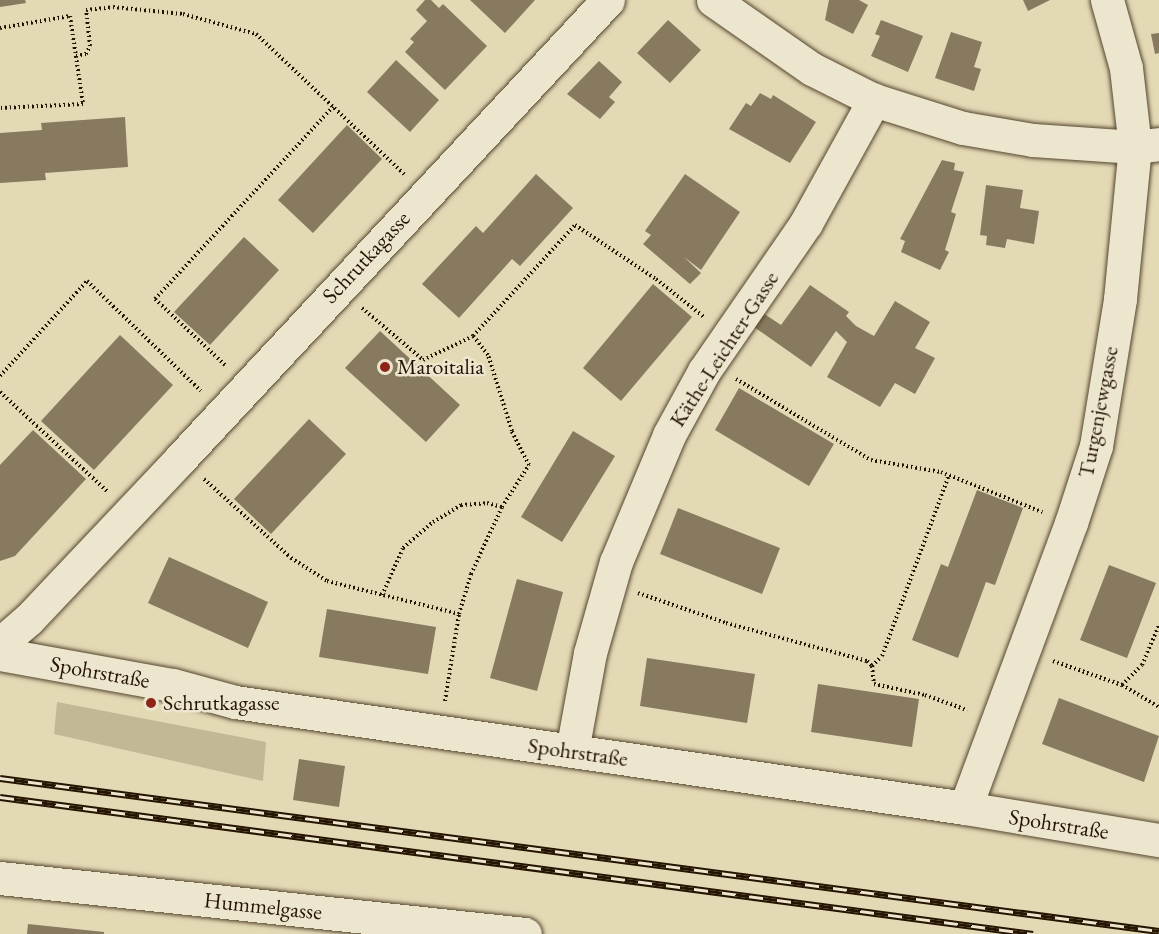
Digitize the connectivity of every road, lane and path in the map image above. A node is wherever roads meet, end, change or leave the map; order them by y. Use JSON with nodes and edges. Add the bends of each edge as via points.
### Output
{"nodes":[{"id":1,"x":608,"y":0,"type":"edge"},
{"id":2,"x":713,"y":0,"type":"edge"},
{"id":3,"x":1107,"y":0,"type":"edge"},
{"id":4,"x":0,"y":28,"type":"edge"},
{"id":5,"x":76,"y":56,"type":"junction"},
{"id":6,"x":874,"y":100,"type":"junction"},
{"id":7,"x":333,"y":107,"type":"junction"},
{"id":8,"x":0,"y":108,"type":"edge"},
{"id":9,"x":1147,"y":145,"type":"edge"},
{"id":10,"x":424,"y":193,"type":"junction"},
{"id":11,"x":338,"y":287,"type":"junction"},
{"id":12,"x":473,"y":336,"type":"junction"},
{"id":13,"x":728,"y":336,"type":"junction"},
{"id":14,"x":710,"y":363,"type":"junction"},
{"id":15,"x":0,"y":376,"type":"edge"},
{"id":16,"x":247,"y":386,"type":"junction"},
{"id":17,"x":0,"y":392,"type":"edge"},
{"id":18,"x":222,"y":413,"type":"junction"},
{"id":19,"x":181,"y":458,"type":"junction"},
{"id":20,"x":949,"y":475,"type":"junction"},
{"id":21,"x":502,"y":507,"type":"junction"},
{"id":22,"x":130,"y":512,"type":"junction"},
{"id":23,"x":1071,"y":523,"type":"junction"},
{"id":24,"x":610,"y":583,"type":"junction"},
{"id":25,"x":382,"y":595,"type":"junction"},
{"id":26,"x":459,"y":614,"type":"junction"},
{"id":27,"x":1159,"y":625,"type":"edge"},
{"id":28,"x":0,"y":644,"type":"edge"},
{"id":29,"x":0,"y":654,"type":"edge"},
{"id":30,"x":1047,"y":658,"type":"dead end"},
{"id":31,"x":872,"y":666,"type":"junction"},
{"id":32,"x":1122,"y":685,"type":"junction"},
{"id":33,"x":444,"y":704,"type":"dead end"},
{"id":34,"x":1159,"y":707,"type":"edge"},
{"id":35,"x":996,"y":721,"type":"junction"},
{"id":36,"x":572,"y":751,"type":"junction"},
{"id":37,"x":965,"y":808,"type":"junction"},
{"id":38,"x":1159,"y":840,"type":"edge"},
{"id":39,"x":0,"y":878,"type":"edge"},
{"id":40,"x":525,"y":934,"type":"edge"}],
"edges":[{"from":1,"to":10,"type":"street","name":"Schrutkagasse"},
{"from":2,"to":6,"type":"street","via":[[812,69]]},
{"from":3,"to":9,"type":"street","name":"Turgenjewgasse"},
{"from":4,"to":5,"type":"path","via":[[70,16]]},
{"from":5,"to":7,"type":"path","via":[[86,54],[90,45],[86,10],[113,7],[183,14],[256,34]]},
{"from":5,"to":8,"type":"path","via":[[82,104]]},
{"from":6,"to":9,"type":"street","via":[[963,128],[998,134]]},
{"from":6,"to":13,"type":"street","name":"Käthe-Leichter-Gasse","via":[[806,223]]},
{"from":7,"to":10,"type":"path"},
{"from":7,"to":16,"type":"path","via":[[155,300]]},
{"from":9,"to":23,"type":"street","name":"Turgenjewgasse","via":[[1096,446]]},
{"from":10,"to":11,"type":"street","name":"Schrutkagasse"},
{"from":11,"to":12,"type":"path","via":[[423,360]]},
{"from":11,"to":16,"type":"street","name":"Schrutkagasse"},
{"from":12,"to":13,"type":"path","via":[[575,225],[656,279]]},
{"from":12,"to":21,"type":"path","via":[[488,356],[512,431],[529,465]]},
{"from":13,"to":14,"type":"street","name":"Käthe-Leichter-Gasse"},
{"from":14,"to":20,"type":"path","via":[[871,460]]},
{"from":14,"to":24,"type":"street","name":"Käthe-Leichter-Gasse","via":[[669,435],[639,502]]},
{"from":15,"to":18,"type":"path","via":[[87,282]]},
{"from":16,"to":18,"type":"street","name":"Schrutkagasse"},
{"from":17,"to":22,"type":"path"},
{"from":18,"to":19,"type":"street","name":"Schrutkagasse"},
{"from":19,"to":22,"type":"street","name":"Schrutkagasse"},
{"from":19,"to":25,"type":"path","via":[[291,558],[327,581]]},
{"from":20,"to":23,"type":"path"},
{"from":20,"to":31,"type":"path","via":[[882,656]]},
{"from":21,"to":25,"type":"path","via":[[487,503],[461,505],[433,522],[403,548]]},
{"from":21,"to":26,"type":"path","via":[[471,574]]},
{"from":22,"to":28,"type":"street","name":"Schrutkagasse"},
{"from":23,"to":35,"type":"street","name":"Turgenjewgasse"},
{"from":24,"to":31,"type":"path","via":[[726,623],[867,661]]},
{"from":24,"to":36,"type":"street","name":"Käthe-Leichter-Gasse","via":[[590,653]]},
{"from":25,"to":26,"type":"path"},
{"from":26,"to":33,"type":"path"},
{"from":27,"to":32,"type":"path","via":[[1142,665]]},
{"from":29,"to":36,"type":"street","name":"Spohrstraße","via":[[173,684],[235,702]]},
{"from":30,"to":32,"type":"path"},
{"from":31,"to":35,"type":"path","via":[[874,684],[885,689],[925,695]]},
{"from":32,"to":34,"type":"path"},
{"from":35,"to":37,"type":"street","name":"Turgenjewgasse"},
{"from":36,"to":37,"type":"street","name":"Spohrstraße"},
{"from":37,"to":38,"type":"street","name":"Spohrstraße"},
{"from":39,"to":40,"type":"street","name":"Hummelgasse"}]}
